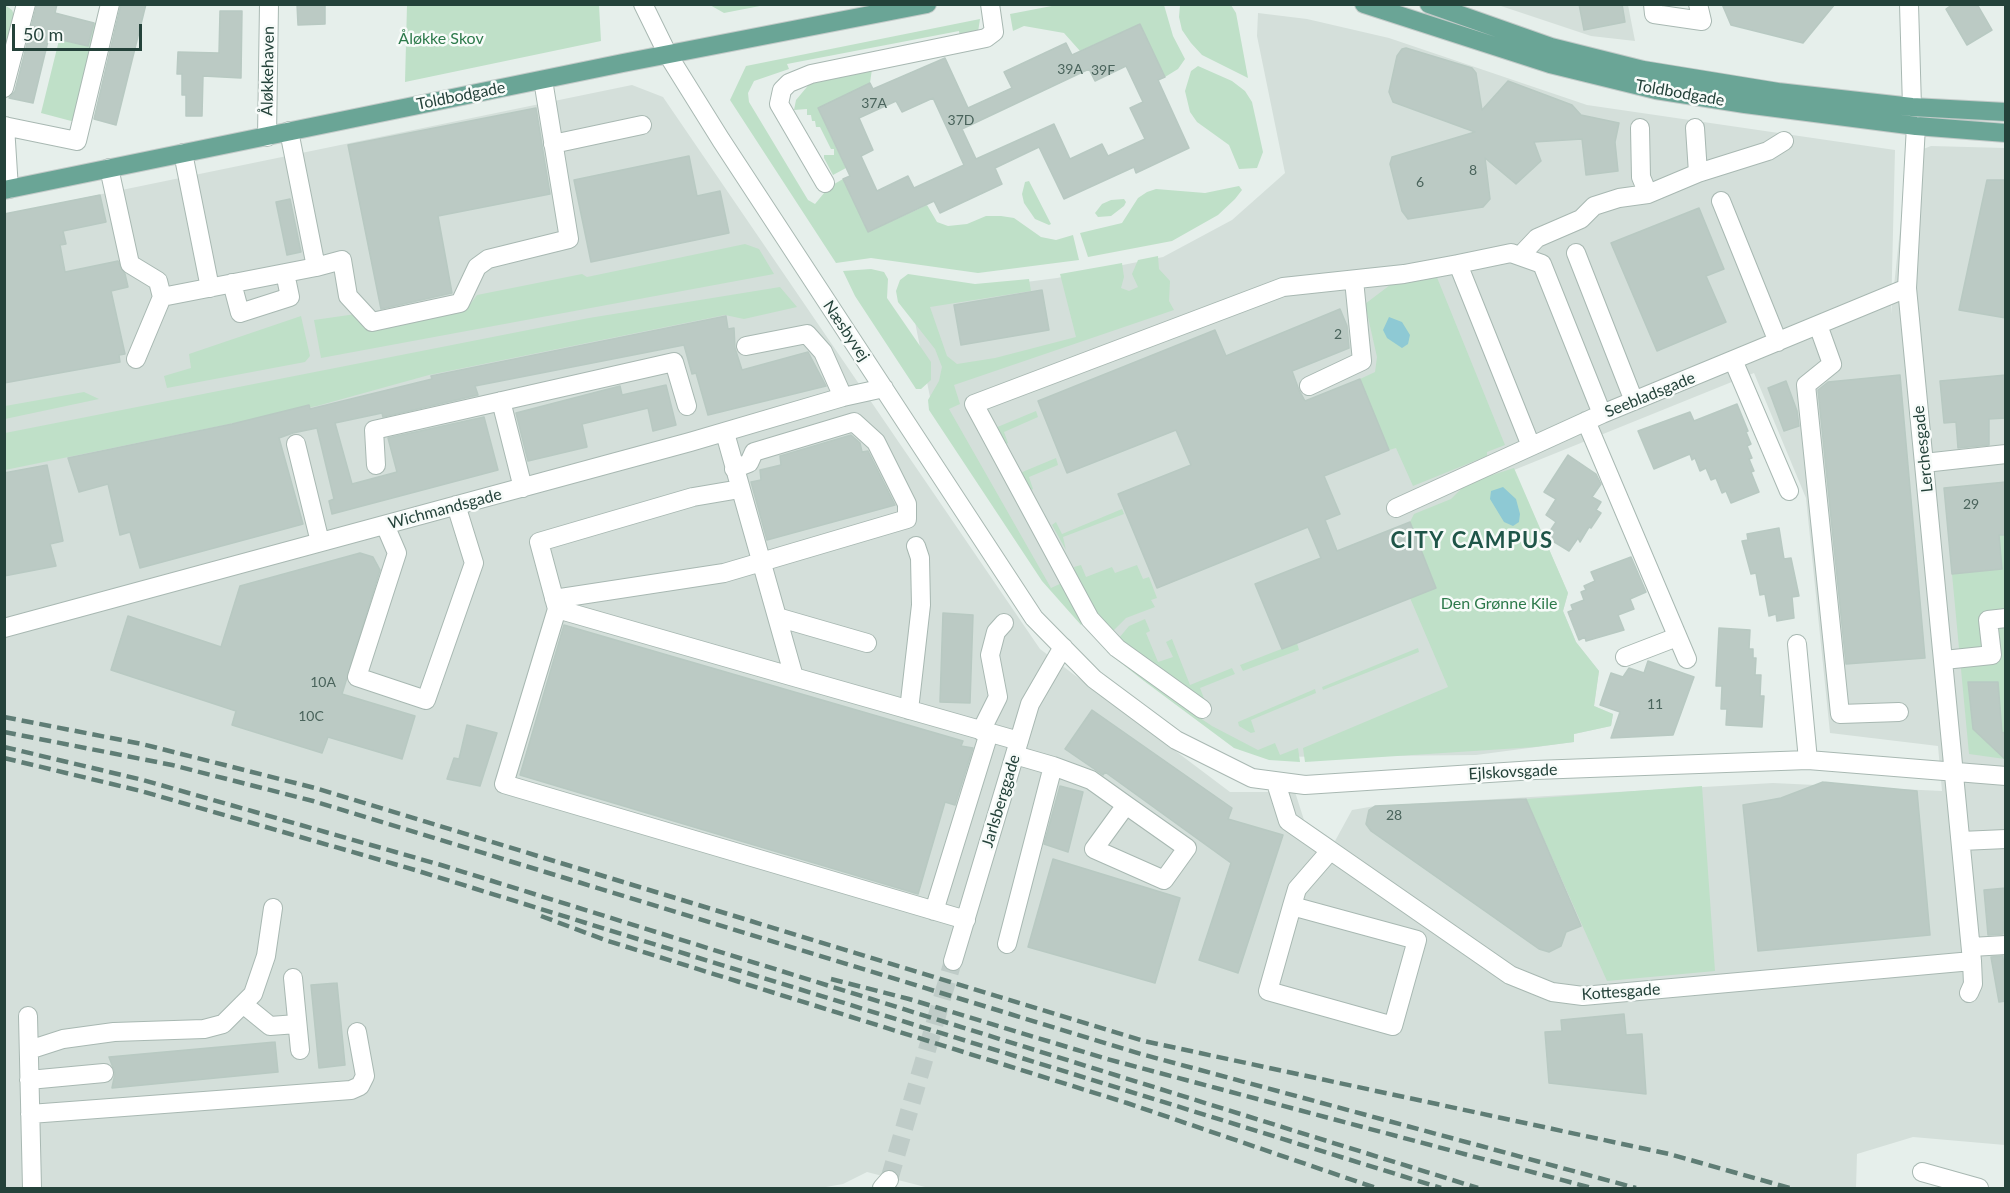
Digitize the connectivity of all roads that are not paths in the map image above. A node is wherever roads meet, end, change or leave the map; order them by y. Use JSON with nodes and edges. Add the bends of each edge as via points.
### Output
{"nodes":[{"id":1,"x":26,"y":4,"type":"edge"},
{"id":2,"x":110,"y":4,"type":"edge"},
{"id":3,"x":269,"y":4,"type":"edge"},
{"id":4,"x":643,"y":4,"type":"edge"},
{"id":5,"x":990,"y":4,"type":"edge"},
{"id":6,"x":1364,"y":4,"type":"edge"},
{"id":7,"x":1429,"y":4,"type":"edge"},
{"id":8,"x":1653,"y":4,"type":"edge"},
{"id":9,"x":1698,"y":4,"type":"edge"},
{"id":10,"x":1909,"y":4,"type":"edge"},
{"id":11,"x":923,"y":5,"type":"edge"},
{"id":12,"x":668,"y":55,"type":"junction"},
{"id":13,"x":543,"y":80,"type":"junction"},
{"id":14,"x":4,"y":88,"type":"edge"},
{"id":15,"x":1912,"y":107,"type":"junction"},
{"id":16,"x":2006,"y":112,"type":"edge"},
{"id":17,"x":642,"y":125,"type":"dead end"},
{"id":18,"x":5,"y":126,"type":"edge"},
{"id":19,"x":1916,"y":126,"type":"junction"},
{"id":20,"x":1640,"y":128,"type":"dead end"},
{"id":21,"x":1695,"y":129,"type":"dead end"},
{"id":22,"x":289,"y":131,"type":"junction"},
{"id":23,"x":2006,"y":134,"type":"edge"},
{"id":24,"x":267,"y":136,"type":"junction"},
{"id":25,"x":1784,"y":141,"type":"dead end"},
{"id":26,"x":553,"y":144,"type":"junction"},
{"id":27,"x":183,"y":153,"type":"junction"},
{"id":28,"x":109,"y":168,"type":"junction"},
{"id":29,"x":1698,"y":173,"type":"junction"},
{"id":30,"x":825,"y":183,"type":"dead end"},
{"id":31,"x":7,"y":189,"type":"edge"},
{"id":32,"x":1648,"y":194,"type":"junction"},
{"id":33,"x":1721,"y":201,"type":"dead end"},
{"id":34,"x":1576,"y":253,"type":"dead end"},
{"id":35,"x":1520,"y":256,"type":"junction"},
{"id":36,"x":1458,"y":264,"type":"junction"},
{"id":37,"x":316,"y":267,"type":"junction"},
{"id":38,"x":285,"y":273,"type":"junction"},
{"id":39,"x":1354,"y":280,"type":"junction"},
{"id":40,"x":232,"y":283,"type":"junction"},
{"id":41,"x":210,"y":288,"type":"junction"},
{"id":42,"x":1907,"y":288,"type":"junction"},
{"id":43,"x":162,"y":297,"type":"junction"},
{"id":44,"x":1818,"y":325,"type":"junction"},
{"id":45,"x":1778,"y":342,"type":"junction"},
{"id":46,"x":746,"y":346,"type":"dead end"},
{"id":47,"x":136,"y":359,"type":"dead end"},
{"id":48,"x":1733,"y":360,"type":"junction"},
{"id":49,"x":1309,"y":386,"type":"dead end"},
{"id":50,"x":884,"y":387,"type":"junction"},
{"id":51,"x":843,"y":396,"type":"junction"},
{"id":52,"x":501,"y":401,"type":"junction"},
{"id":53,"x":1634,"y":401,"type":"junction"},
{"id":54,"x":687,"y":406,"type":"dead end"},
{"id":55,"x":1594,"y":418,"type":"junction"},
{"id":56,"x":725,"y":433,"type":"junction"},
{"id":57,"x":296,"y":444,"type":"dead end"},
{"id":58,"x":1531,"y":446,"type":"junction"},
{"id":59,"x":2006,"y":454,"type":"edge"},
{"id":60,"x":1924,"y":463,"type":"junction"},
{"id":61,"x":376,"y":465,"type":"dead end"},
{"id":62,"x":734,"y":469,"type":"junction"},
{"id":63,"x":523,"y":488,"type":"junction"},
{"id":64,"x":740,"y":489,"type":"junction"},
{"id":65,"x":1789,"y":491,"type":"dead end"},
{"id":66,"x":456,"y":506,"type":"junction"},
{"id":67,"x":1396,"y":508,"type":"dead end"},
{"id":68,"x":385,"y":525,"type":"junction"},
{"id":69,"x":320,"y":542,"type":"junction"},
{"id":70,"x":916,"y":546,"type":"dead end"},
{"id":71,"x":762,"y":563,"type":"junction"},
{"id":72,"x":555,"y":604,"type":"junction"},
{"id":73,"x":777,"y":617,"type":"junction"},
{"id":74,"x":2006,"y":618,"type":"edge"},
{"id":75,"x":1004,"y":623,"type":"dead end"},
{"id":76,"x":4,"y":628,"type":"edge"},
{"id":77,"x":1677,"y":637,"type":"junction"},
{"id":78,"x":867,"y":643,"type":"dead end"},
{"id":79,"x":1797,"y":644,"type":"dead end"},
{"id":80,"x":1063,"y":647,"type":"junction"},
{"id":81,"x":1624,"y":657,"type":"dead end"},
{"id":82,"x":1687,"y":658,"type":"dead end"},
{"id":83,"x":1944,"y":660,"type":"junction"},
{"id":84,"x":794,"y":677,"type":"junction"},
{"id":85,"x":1202,"y":709,"type":"dead end"},
{"id":86,"x":909,"y":710,"type":"junction"},
{"id":87,"x":1899,"y":712,"type":"dead end"},
{"id":88,"x":985,"y":732,"type":"junction"},
{"id":89,"x":1017,"y":748,"type":"junction"},
{"id":90,"x":1808,"y":760,"type":"junction"},
{"id":91,"x":1053,"y":766,"type":"junction"},
{"id":92,"x":1954,"y":771,"type":"junction"},
{"id":93,"x":2006,"y":776,"type":"edge"},
{"id":94,"x":1276,"y":783,"type":"junction"},
{"id":95,"x":1126,"y":805,"type":"junction"},
{"id":96,"x":2006,"y":839,"type":"edge"},
{"id":97,"x":1961,"y":841,"type":"junction"},
{"id":98,"x":1330,"y":851,"type":"junction"},
{"id":99,"x":1292,"y":906,"type":"junction"},
{"id":100,"x":273,"y":908,"type":"dead end"},
{"id":101,"x":934,"y":911,"type":"junction"},
{"id":102,"x":966,"y":920,"type":"junction"},
{"id":103,"x":1007,"y":944,"type":"dead end"},
{"id":104,"x":2006,"y":945,"type":"edge"},
{"id":105,"x":1971,"y":954,"type":"junction"},
{"id":106,"x":953,"y":961,"type":"tunnel mouth"},
{"id":107,"x":293,"y":978,"type":"dead end"},
{"id":108,"x":1969,"y":993,"type":"dead end"},
{"id":109,"x":243,"y":1004,"type":"junction"},
{"id":110,"x":28,"y":1016,"type":"dead end"},
{"id":111,"x":297,"y":1024,"type":"junction"},
{"id":112,"x":357,"y":1032,"type":"dead end"},
{"id":113,"x":29,"y":1050,"type":"junction"},
{"id":114,"x":300,"y":1050,"type":"dead end"},
{"id":115,"x":104,"y":1073,"type":"dead end"},
{"id":116,"x":29,"y":1080,"type":"junction"},
{"id":117,"x":30,"y":1114,"type":"junction"},
{"id":118,"x":1922,"y":1172,"type":"dead end"},
{"id":119,"x":32,"y":1188,"type":"edge"},
{"id":120,"x":1980,"y":1188,"type":"edge"}],
"edges":[{"from":1,"to":14,"type":"street"},
{"from":2,"to":18,"type":"street","via":[[77,141]]},
{"from":3,"to":24,"type":"street","name":"Åløkkehaven"},
{"from":4,"to":12,"type":"street","name":"Næsbyvej"},
{"from":5,"to":30,"type":"street","via":[[994,32],[986,38],[811,74],[782,90],[779,104]]},
{"from":6,"to":19,"type":"main road","name":"Toldbodgade","via":[[1550,64],[1656,90]]},
{"from":7,"to":15,"type":"main road","name":"Toldbodgade","via":[[1551,47],[1643,70],[1778,93]]},
{"from":8,"to":9,"type":"street","via":[[1654,14],[1702,21]]},
{"from":10,"to":15,"type":"street"},
{"from":11,"to":12,"type":"main road","name":"Toldbodgade"},
{"from":12,"to":13,"type":"main road","name":"Toldbodgade"},
{"from":12,"to":50,"type":"street","name":"Næsbyvej"},
{"from":13,"to":22,"type":"main road","name":"Toldbodgade"},
{"from":13,"to":26,"type":"street"},
{"from":15,"to":16,"type":"main road","name":"Toldbodgade"},
{"from":15,"to":19,"type":"main road"},
{"from":17,"to":26,"type":"street"},
{"from":18,"to":31,"type":"street"},
{"from":19,"to":23,"type":"main road","name":"Toldbodgade"},
{"from":19,"to":42,"type":"street","name":"Lerchesgade"},
{"from":20,"to":32,"type":"street","via":[[1641,177]]},
{"from":21,"to":29,"type":"street"},
{"from":22,"to":24,"type":"main road","name":"Toldbodgade"},
{"from":22,"to":37,"type":"street"},
{"from":24,"to":27,"type":"main road","name":"Toldbodgade"},
{"from":25,"to":29,"type":"street","via":[[1768,151]]},
{"from":26,"to":37,"type":"street","via":[[569,238],[488,259],[477,267],[460,303],[372,322],[348,296],[342,260]]},
{"from":27,"to":28,"type":"main road","name":"Toldbodgade"},
{"from":27,"to":41,"type":"street"},
{"from":28,"to":31,"type":"main road","name":"Toldbodgade"},
{"from":28,"to":43,"type":"street","via":[[130,264],[158,281]]},
{"from":29,"to":32,"type":"street"},
{"from":32,"to":35,"type":"street","via":[[1594,206],[1581,219],[1537,238]]},
{"from":33,"to":45,"type":"street"},
{"from":34,"to":53,"type":"street"},
{"from":35,"to":36,"type":"street","via":[[1511,253]]},
{"from":35,"to":55,"type":"street","via":[[1542,264]]},
{"from":36,"to":39,"type":"street"},
{"from":36,"to":58,"type":"street"},
{"from":37,"to":38,"type":"street"},
{"from":38,"to":40,"type":"street"},
{"from":38,"to":40,"type":"street","via":[[290,297],[240,313]]},
{"from":39,"to":49,"type":"street","via":[[1362,361]]},
{"from":39,"to":85,"type":"street","via":[[1283,287],[974,404],[1090,619],[1117,648]]},
{"from":40,"to":41,"type":"street"},
{"from":41,"to":43,"type":"street"},
{"from":42,"to":44,"type":"street","name":"Seebladsgade"},
{"from":42,"to":60,"type":"street","name":"Lerchesgade"},
{"from":43,"to":47,"type":"street"},
{"from":44,"to":45,"type":"street","name":"Seebladsgade"},
{"from":44,"to":87,"type":"street","via":[[1832,364],[1806,385],[1840,714]]},
{"from":45,"to":48,"type":"street","name":"Seebladsgade"},
{"from":46,"to":51,"type":"street","via":[[807,334],[823,352]]},
{"from":48,"to":53,"type":"street","name":"Seebladsgade"},
{"from":48,"to":65,"type":"street"},
{"from":50,"to":51,"type":"street","name":"Wichmandsgade"},
{"from":50,"to":80,"type":"street","name":"Næsbyvej","via":[[1034,618]]},
{"from":51,"to":56,"type":"street","name":"Wichmandsgade"},
{"from":52,"to":54,"type":"street","via":[[674,362]]},
{"from":52,"to":61,"type":"street","via":[[374,430]]},
{"from":52,"to":63,"type":"street"},
{"from":53,"to":55,"type":"street","name":"Seebladsgade"},
{"from":55,"to":58,"type":"street","name":"Seebladsgade"},
{"from":55,"to":77,"type":"street"},
{"from":56,"to":62,"type":"street"},
{"from":56,"to":63,"type":"street","name":"Wichmandsgade"},
{"from":57,"to":69,"type":"street"},
{"from":58,"to":67,"type":"street","name":"Seebladsgade"},
{"from":59,"to":60,"type":"street"},
{"from":60,"to":83,"type":"street","name":"Lerchesgade"},
{"from":62,"to":64,"type":"street"},
{"from":62,"to":71,"type":"street","via":[[748,463],[753,452],[854,422],[876,442],[907,504],[907,519]]},
{"from":63,"to":66,"type":"street","name":"Wichmandsgade"},
{"from":64,"to":71,"type":"street"},
{"from":64,"to":72,"type":"street","via":[[693,497],[539,542]]},
{"from":66,"to":68,"type":"street","name":"Wichmandsgade"},
{"from":66,"to":68,"type":"street","via":[[474,563],[426,700],[357,677],[397,553]]},
{"from":68,"to":69,"type":"street","name":"Wichmandsgade"},
{"from":69,"to":76,"type":"street","name":"Wichmandsgade"},
{"from":70,"to":86,"type":"street","via":[[921,605]]},
{"from":71,"to":72,"type":"street"},
{"from":71,"to":73,"type":"street"},
{"from":72,"to":84,"type":"street"},
{"from":72,"to":101,"type":"street","via":[[504,784]]},
{"from":73,"to":78,"type":"street"},
{"from":73,"to":84,"type":"street"},
{"from":74,"to":83,"type":"street","via":[[1988,620],[1992,655]]},
{"from":75,"to":88,"type":"street","via":[[996,632],[990,656],[998,697]]},
{"from":77,"to":81,"type":"street"},
{"from":77,"to":82,"type":"street"},
{"from":79,"to":90,"type":"street"},
{"from":80,"to":89,"type":"street","name":"Jarlsberggade","via":[[1030,705]]},
{"from":80,"to":94,"type":"street","name":"Ejlskovsgade","via":[[1094,679],[1176,740],[1230,769]]},
{"from":83,"to":92,"type":"street","name":"Lerchesgade"},
{"from":84,"to":86,"type":"street"},
{"from":86,"to":88,"type":"street"},
{"from":88,"to":89,"type":"street"},
{"from":88,"to":101,"type":"street"},
{"from":89,"to":91,"type":"street"},
{"from":89,"to":102,"type":"street","name":"Jarlsberggade"},
{"from":90,"to":92,"type":"street","name":"Ejlskovsgade"},
{"from":90,"to":94,"type":"street","name":"Ejlskovsgade","via":[[1535,770],[1305,785]]},
{"from":91,"to":95,"type":"street","via":[[1091,780]]},
{"from":91,"to":103,"type":"street"},
{"from":92,"to":93,"type":"street","name":"Ejlskovsgade"},
{"from":92,"to":97,"type":"street"},
{"from":94,"to":98,"type":"street","name":"Kottesgade","via":[[1288,821]]},
{"from":95,"to":95,"type":"street","via":[[1187,848],[1164,880],[1094,849]]},
{"from":96,"to":97,"type":"street"},
{"from":97,"to":105,"type":"street"},
{"from":98,"to":99,"type":"street","via":[[1297,889]]},
{"from":98,"to":105,"type":"street","name":"Kottesgade","via":[[1510,975],[1552,992],[1583,996]]},
{"from":99,"to":99,"type":"street","via":[[1268,991],[1393,1026],[1417,940]]},
{"from":100,"to":109,"type":"street","via":[[260,977],[253,994]]},
{"from":101,"to":102,"type":"street"},
{"from":102,"to":106,"type":"street","name":"Jarlsberggade"},
{"from":104,"to":105,"type":"street","name":"Kottesgade"},
{"from":105,"to":108,"type":"street","via":[[1973,984]]},
{"from":107,"to":111,"type":"street"},
{"from":109,"to":111,"type":"street","via":[[270,1026]]},
{"from":109,"to":113,"type":"street","via":[[223,1023],[204,1029],[114,1032],[63,1039]]},
{"from":110,"to":113,"type":"street"},
{"from":111,"to":114,"type":"street"},
{"from":112,"to":117,"type":"street","via":[[365,1076],[360,1086],[351,1090]]},
{"from":113,"to":116,"type":"street"},
{"from":115,"to":116,"type":"street"},
{"from":116,"to":117,"type":"street"},
{"from":117,"to":119,"type":"street"},
{"from":118,"to":120,"type":"street"}]}
